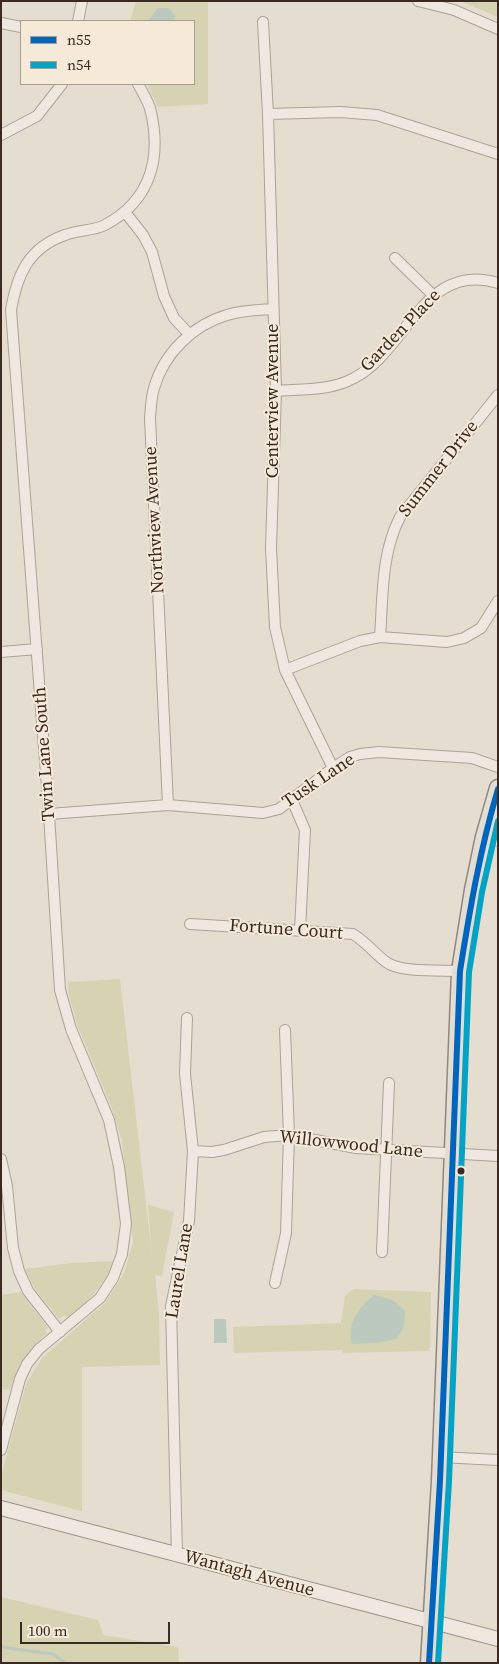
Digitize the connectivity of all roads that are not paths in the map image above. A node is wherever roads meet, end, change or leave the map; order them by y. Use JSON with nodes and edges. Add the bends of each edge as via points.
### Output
{"nodes":[{"id":1,"x":82,"y":1,"type":"edge"},
{"id":2,"x":418,"y":1,"type":"edge"},
{"id":3,"x":78,"y":20,"type":"edge"},
{"id":4,"x":1,"y":22,"type":"edge"},
{"id":5,"x":263,"y":22,"type":"dead end"},
{"id":6,"x":20,"y":27,"type":"edge"},
{"id":7,"x":498,"y":29,"type":"edge"},
{"id":8,"x":61,"y":85,"type":"edge"},
{"id":9,"x":138,"y":85,"type":"edge"},
{"id":10,"x":268,"y":114,"type":"junction"},
{"id":11,"x":1,"y":135,"type":"edge"},
{"id":12,"x":498,"y":154,"type":"edge"},
{"id":13,"x":125,"y":212,"type":"junction"},
{"id":14,"x":395,"y":258,"type":"dead end"},
{"id":15,"x":498,"y":283,"type":"edge"},
{"id":16,"x":433,"y":295,"type":"junction"},
{"id":17,"x":273,"y":309,"type":"junction"},
{"id":18,"x":189,"y":334,"type":"junction"},
{"id":19,"x":276,"y":391,"type":"junction"},
{"id":20,"x":498,"y":394,"type":"edge"},
{"id":21,"x":498,"y":601,"type":"edge"},
{"id":22,"x":380,"y":637,"type":"junction"},
{"id":23,"x":37,"y":649,"type":"junction"},
{"id":24,"x":1,"y":652,"type":"edge"},
{"id":25,"x":285,"y":670,"type":"junction"},
{"id":26,"x":498,"y":767,"type":"edge"},
{"id":27,"x":334,"y":768,"type":"junction"},
{"id":28,"x":498,"y":788,"type":"edge"},
{"id":29,"x":292,"y":800,"type":"junction"},
{"id":30,"x":168,"y":805,"type":"junction"},
{"id":31,"x":50,"y":814,"type":"junction"},
{"id":32,"x":491,"y":839,"type":"edge"},
{"id":33,"x":190,"y":924,"type":"dead end"},
{"id":34,"x":300,"y":930,"type":"junction"},
{"id":35,"x":460,"y":971,"type":"junction"},
{"id":36,"x":187,"y":1018,"type":"dead end"},
{"id":37,"x":285,"y":1030,"type":"dead end"},
{"id":38,"x":389,"y":1083,"type":"dead end"},
{"id":39,"x":289,"y":1135,"type":"junction"},
{"id":40,"x":386,"y":1149,"type":"junction"},
{"id":41,"x":192,"y":1151,"type":"junction"},
{"id":42,"x":452,"y":1154,"type":"junction"},
{"id":43,"x":498,"y":1156,"type":"edge"},
{"id":44,"x":1,"y":1159,"type":"edge"},
{"id":45,"x":382,"y":1252,"type":"dead end"},
{"id":46,"x":275,"y":1283,"type":"dead end"},
{"id":47,"x":60,"y":1332,"type":"junction"},
{"id":48,"x":1,"y":1450,"type":"edge"},
{"id":49,"x":440,"y":1457,"type":"junction"},
{"id":50,"x":498,"y":1460,"type":"edge"},
{"id":51,"x":1,"y":1508,"type":"edge"},
{"id":52,"x":177,"y":1555,"type":"junction"},
{"id":53,"x":431,"y":1621,"type":"junction"},
{"id":54,"x":498,"y":1639,"type":"edge"},
{"id":55,"x":429,"y":1663,"type":"edge"}],
"edges":[{"from":1,"to":3,"type":"street"},
{"from":2,"to":7,"type":"street","via":[[454,10]]},
{"from":4,"to":6,"type":"street"},
{"from":5,"to":10,"type":"street","name":"Centerview Avenue"},
{"from":8,"to":11,"type":"street","via":[[37,116]]},
{"from":9,"to":13,"type":"street","name":"Twin Lane South","via":[[149,106],[155,135],[154,166],[143,191]]},
{"from":10,"to":12,"type":"street","via":[[340,112],[377,115]]},
{"from":10,"to":17,"type":"street","name":"Centerview Avenue"},
{"from":13,"to":18,"type":"street","via":[[152,252],[164,296],[174,318]]},
{"from":13,"to":23,"type":"street","name":"Twin Lane South","via":[[104,226],[65,235],[47,244],[28,261],[18,277],[14,292],[11,310]]},
{"from":14,"to":16,"type":"street"},
{"from":15,"to":16,"type":"street","name":"Garden Place","via":[[469,280],[446,286]]},
{"from":16,"to":19,"type":"street","name":"Garden Place","via":[[380,358],[356,378],[332,387]]},
{"from":17,"to":18,"type":"street","name":"Northview Avenue","via":[[228,314]]},
{"from":17,"to":19,"type":"street","name":"Centerview Avenue"},
{"from":18,"to":30,"type":"street","name":"Northview Avenue","via":[[168,357],[154,387],[150,418]]},
{"from":19,"to":25,"type":"street","name":"Centerview Avenue","via":[[271,548],[275,627]]},
{"from":20,"to":22,"type":"street","name":"Summer Drive","via":[[392,531],[386,554]]},
{"from":21,"to":22,"type":"street","via":[[481,628],[464,638],[447,642]]},
{"from":22,"to":25,"type":"street","via":[[360,641]]},
{"from":23,"to":24,"type":"street"},
{"from":23,"to":31,"type":"street","name":"Twin Lane South"},
{"from":25,"to":27,"type":"street","name":"Centerview Avenue"},
{"from":26,"to":27,"type":"street","name":"Tusk Lane","via":[[472,758],[379,752],[350,757]]},
{"from":27,"to":29,"type":"street","name":"Tusk Lane"},
{"from":28,"to":32,"type":"main road"},
{"from":29,"to":30,"type":"street","name":"Tusk Lane","via":[[279,809],[263,813]]},
{"from":29,"to":34,"type":"street","via":[[305,830]]},
{"from":30,"to":31,"type":"street","name":"Tusk Lane"},
{"from":31,"to":47,"type":"street","name":"Twin Lane South","via":[[60,990],[70,1029],[109,1120],[126,1224],[122,1254],[113,1278],[100,1298]]},
{"from":32,"to":35,"type":"main road","via":[[473,890]]},
{"from":33,"to":34,"type":"street","name":"Fortune Court"},
{"from":34,"to":35,"type":"street","name":"Fortune Court","via":[[353,934],[397,968]]},
{"from":35,"to":42,"type":"main road"},
{"from":36,"to":41,"type":"street","name":"Laurel Lane","via":[[185,1074]]},
{"from":37,"to":39,"type":"street"},
{"from":38,"to":40,"type":"street"},
{"from":39,"to":40,"type":"street","name":"Willowwood Lane","via":[[356,1148]]},
{"from":39,"to":41,"type":"street","name":"Willowwood Lane","via":[[264,1137],[218,1151]]},
{"from":39,"to":46,"type":"street","via":[[286,1233]]},
{"from":40,"to":42,"type":"street","name":"Willowwood Lane"},
{"from":40,"to":45,"type":"street"},
{"from":41,"to":52,"type":"street","name":"Laurel Lane","via":[[189,1221],[171,1306]]},
{"from":42,"to":43,"type":"street","name":"Willowwood Lane"},
{"from":42,"to":49,"type":"main road"},
{"from":44,"to":47,"type":"street","via":[[19,1271],[28,1290]]},
{"from":47,"to":48,"type":"street","name":"Twin Lane South","via":[[27,1364]]},
{"from":49,"to":50,"type":"street"},
{"from":49,"to":53,"type":"main road"},
{"from":51,"to":52,"type":"main road","name":"Wantagh Avenue"},
{"from":52,"to":53,"type":"main road","name":"Wantagh Avenue"},
{"from":53,"to":54,"type":"main road","name":"Wantagh Avenue"},
{"from":53,"to":55,"type":"main road"}]}
